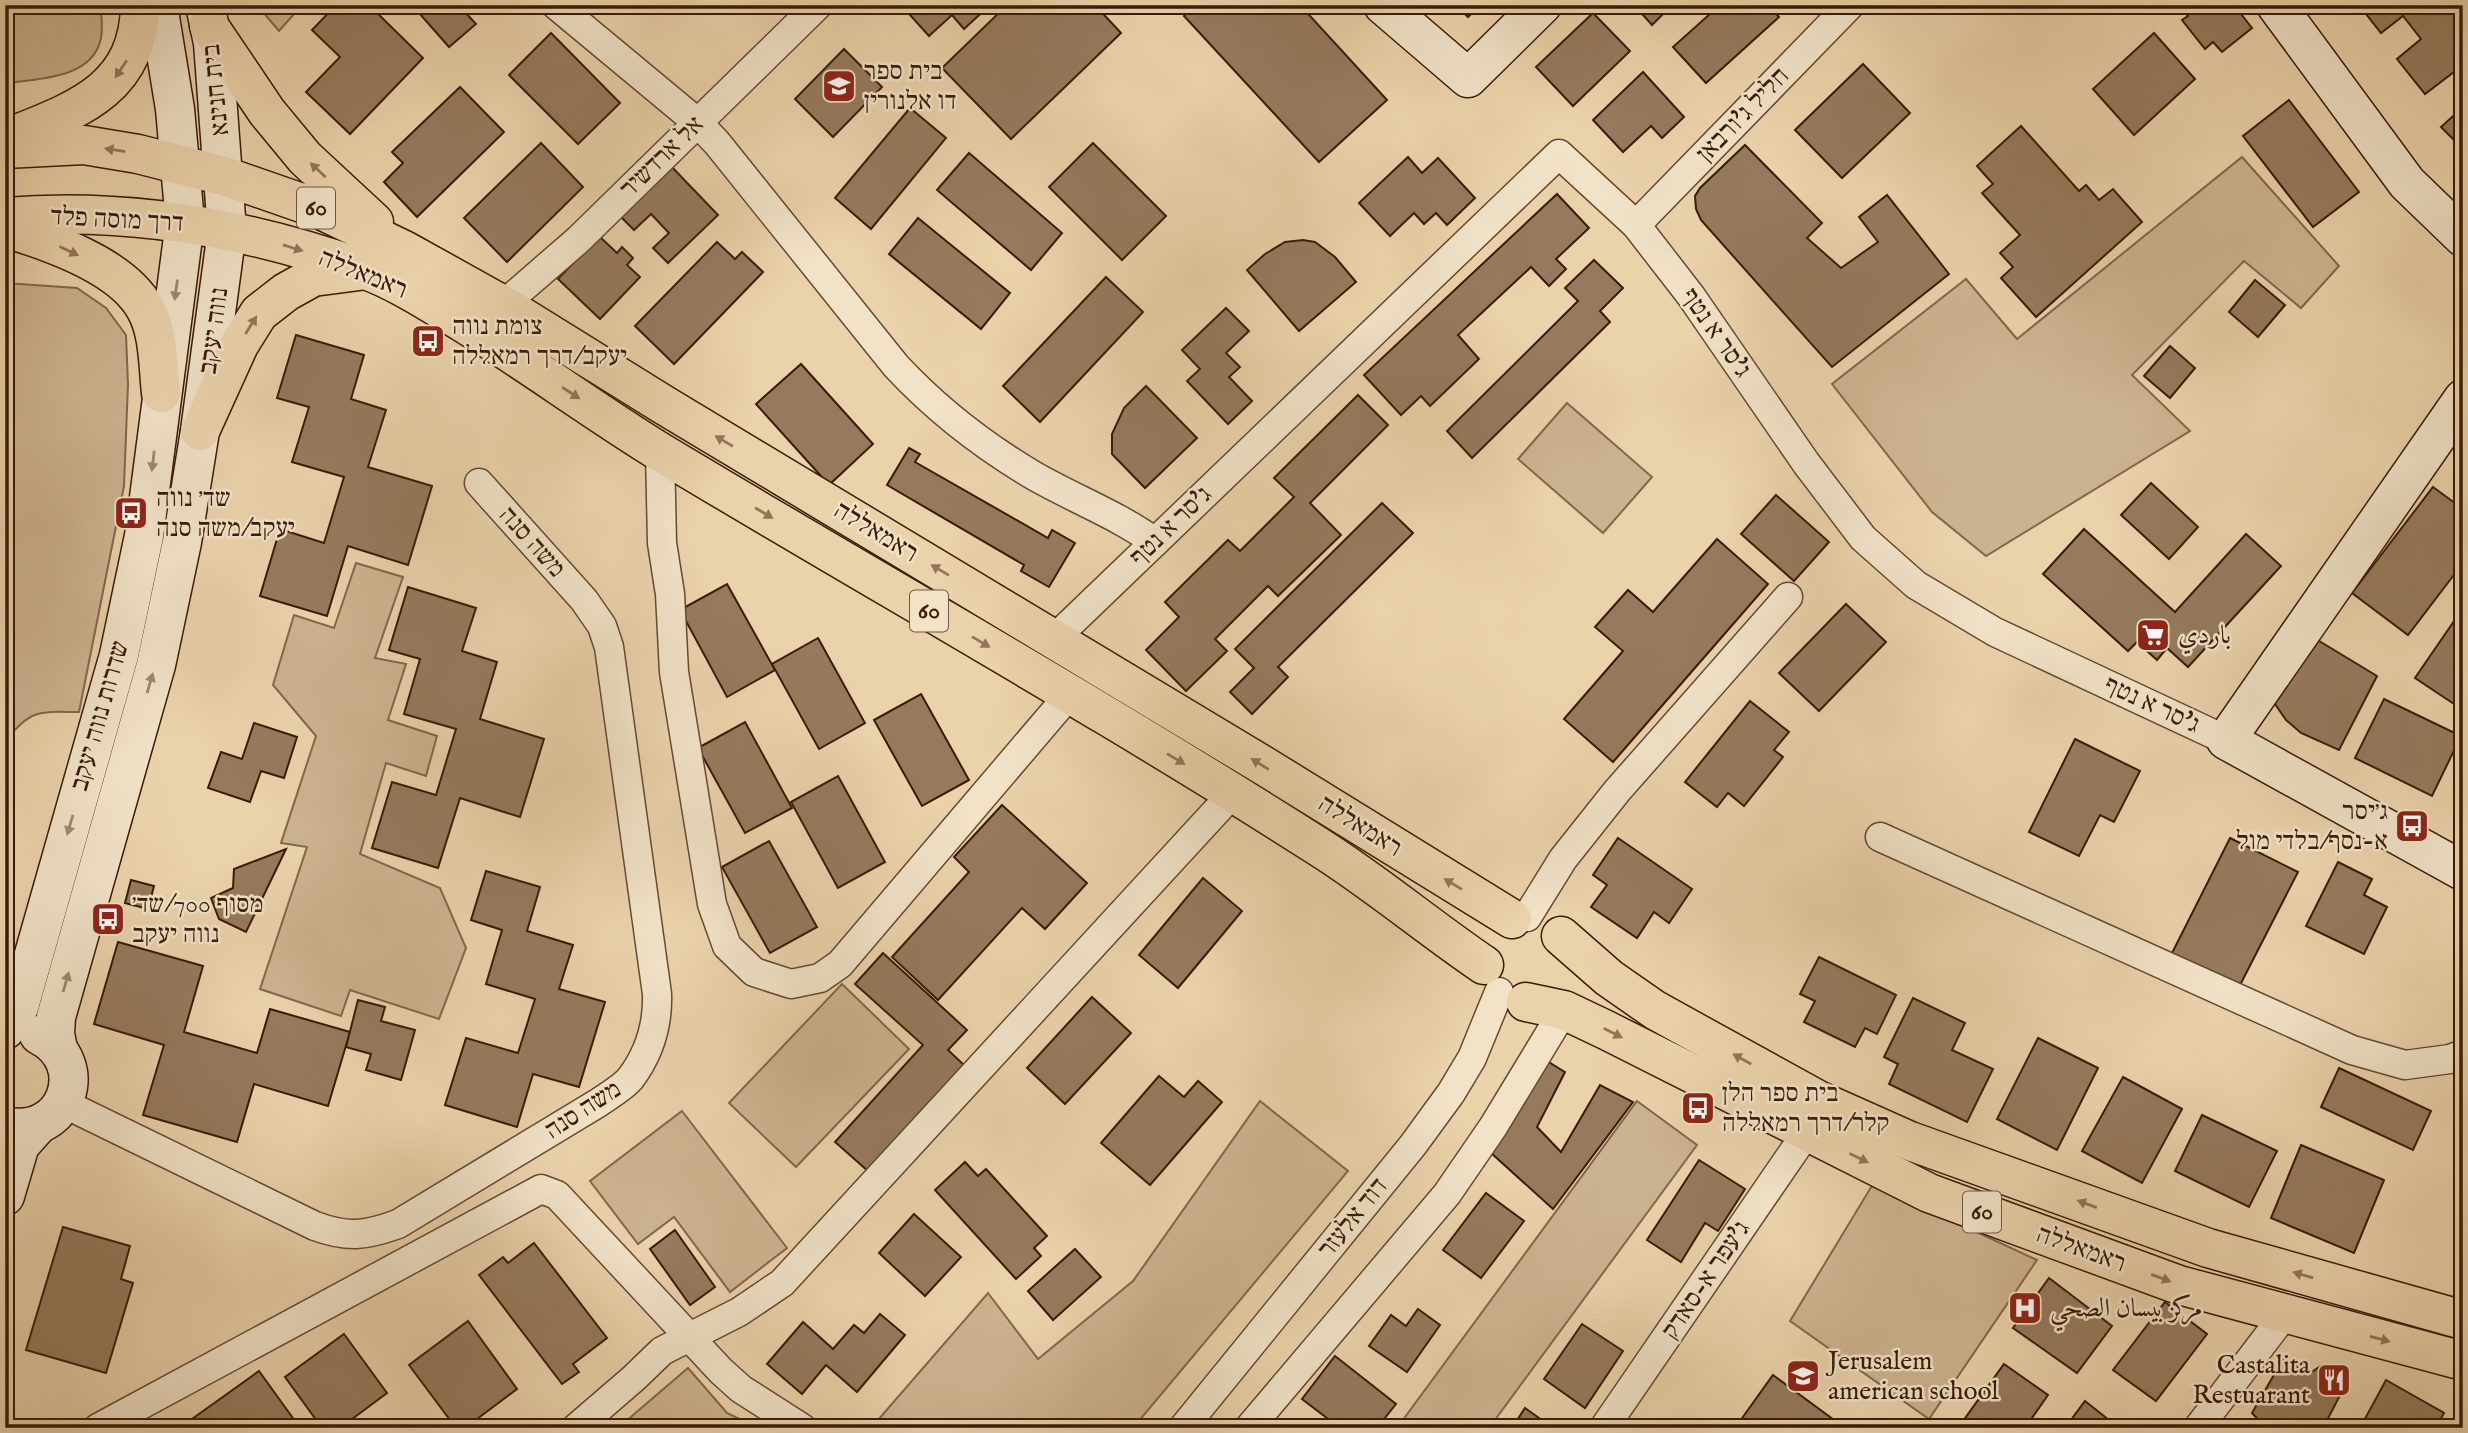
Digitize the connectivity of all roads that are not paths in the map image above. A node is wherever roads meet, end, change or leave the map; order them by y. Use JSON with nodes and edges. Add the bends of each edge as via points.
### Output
{"nodes":[{"id":1,"x":140,"y":5,"type":"edge"},
{"id":2,"x":158,"y":5,"type":"edge"},
{"id":3,"x":556,"y":5,"type":"edge"},
{"id":4,"x":818,"y":5,"type":"edge"},
{"id":5,"x":1383,"y":5,"type":"edge"},
{"id":6,"x":1542,"y":5,"type":"edge"},
{"id":7,"x":1850,"y":5,"type":"edge"},
{"id":8,"x":2276,"y":5,"type":"edge"},
{"id":9,"x":207,"y":16,"type":"edge"},
{"id":10,"x":698,"y":123,"type":"junction"},
{"id":11,"x":5,"y":139,"type":"edge"},
{"id":12,"x":5,"y":149,"type":"edge"},
{"id":13,"x":181,"y":165,"type":"junction"},
{"id":14,"x":224,"y":176,"type":"junction"},
{"id":15,"x":5,"y":217,"type":"edge"},
{"id":16,"x":185,"y":222,"type":"junction"},
{"id":17,"x":1636,"y":225,"type":"junction"},
{"id":18,"x":5,"y":228,"type":"edge"},
{"id":19,"x":227,"y":230,"type":"junction"},
{"id":20,"x":2463,"y":237,"type":"edge"},
{"id":21,"x":404,"y":250,"type":"junction"},
{"id":22,"x":366,"y":270,"type":"junction"},
{"id":23,"x":503,"y":305,"type":"junction"},
{"id":24,"x":161,"y":393,"type":"junction"},
{"id":25,"x":2463,"y":399,"type":"edge"},
{"id":26,"x":200,"y":430,"type":"junction"},
{"id":27,"x":660,"y":451,"type":"junction"},
{"id":28,"x":479,"y":483,"type":"dead end"},
{"id":29,"x":1155,"y":542,"type":"junction"},
{"id":30,"x":1788,"y":597,"type":"dead end"},
{"id":31,"x":1054,"y":639,"type":"junction"},
{"id":32,"x":1069,"y":695,"type":"junction"},
{"id":33,"x":2226,"y":740,"type":"junction"},
{"id":34,"x":1233,"y":793,"type":"junction"},
{"id":35,"x":1880,"y":837,"type":"dead end"},
{"id":36,"x":2463,"y":871,"type":"edge"},
{"id":37,"x":1519,"y":918,"type":"junction"},
{"id":38,"x":1561,"y":936,"type":"junction"},
{"id":39,"x":1503,"y":987,"type":"junction"},
{"id":40,"x":1564,"y":1010,"type":"junction"},
{"id":41,"x":5,"y":1032,"type":"edge"},
{"id":42,"x":58,"y":1049,"type":"junction"},
{"id":43,"x":2463,"y":1054,"type":"edge"},
{"id":44,"x":35,"y":1118,"type":"edge"},
{"id":45,"x":1807,"y":1132,"type":"junction"},
{"id":46,"x":5,"y":1196,"type":"edge"},
{"id":47,"x":2285,"y":1314,"type":"junction"},
{"id":48,"x":2463,"y":1320,"type":"edge"},
{"id":49,"x":691,"y":1337,"type":"junction"},
{"id":50,"x":2463,"y":1361,"type":"edge"},
{"id":51,"x":99,"y":1428,"type":"edge"},
{"id":52,"x":576,"y":1428,"type":"edge"},
{"id":53,"x":802,"y":1428,"type":"edge"},
{"id":54,"x":1183,"y":1428,"type":"edge"},
{"id":55,"x":1249,"y":1428,"type":"edge"},
{"id":56,"x":1604,"y":1428,"type":"edge"},
{"id":57,"x":2198,"y":1428,"type":"edge"}],
"edges":[{"from":1,"to":11,"type":"highway","one_way":true,"via":[[134,47],[121,73],[69,113]]},
{"from":2,"to":13,"type":"street","name":"בית חנינא"},
{"from":3,"to":10,"type":"street"},
{"from":4,"to":10,"type":"street","name":"אל ארדשיר"},
{"from":5,"to":6,"type":"street","via":[[1468,78]]},
{"from":7,"to":17,"type":"street","name":"חליל ג'ורבאן"},
{"from":8,"to":20,"type":"street","via":[[2407,183]]},
{"from":9,"to":14,"type":"street","name":"בית חנינא"},
{"from":21,"to":9,"type":"highway","one_way":true,"via":[[305,158],[267,112]]},
{"from":10,"to":23,"type":"street","name":"אל ארדשיר","via":[[578,240]]},
{"from":10,"to":29,"type":"street","via":[[926,398],[1032,474]]},
{"from":13,"to":12,"type":"highway","number":"60","one_way":true,"via":[[84,145]]},
{"from":13,"to":14,"type":"highway","number":"60"},
{"from":13,"to":16,"type":"street"},
{"from":14,"to":19,"type":"street"},
{"from":14,"to":21,"type":"highway","name":"ראמאללה","number":"60","via":[[319,209]]},
{"from":15,"to":16,"type":"highway","name":"דרך מוסה פלד","number":"60","via":[[120,216]]},
{"from":16,"to":19,"type":"highway","name":"דרך מוסה פלד","number":"60"},
{"from":16,"to":24,"type":"street","name":"נווה יעקב","one_way":true},
{"from":17,"to":29,"type":"street","name":"ג'סר א נטף","via":[[1559,154]]},
{"from":17,"to":33,"type":"street","name":"ג'סר א נטף","via":[[1863,538],[1916,585],[1995,632]]},
{"from":18,"to":24,"type":"highway","one_way":true,"via":[[45,240],[121,281],[145,307],[155,336]]},
{"from":19,"to":22,"type":"highway","name":"ראמאללה","number":"60","one_way":true},
{"from":19,"to":26,"type":"street","name":"נווה יעקב"},
{"from":21,"to":23,"type":"highway","name":"ראמאללה","number":"60"},
{"from":26,"to":22,"type":"highway","one_way":true,"via":[[259,313],[313,277]]},
{"from":22,"to":27,"type":"highway","name":"ראמאללה","number":"60","one_way":true,"via":[[485,336]]},
{"from":31,"to":23,"type":"highway","name":"ראמאללה","number":"60","one_way":true},
{"from":24,"to":41,"type":"street","name":"שדרות נווה יעקב","one_way":true,"via":[[144,536],[119,655],[19,1007]]},
{"from":25,"to":33,"type":"street"},
{"from":42,"to":26,"type":"street","name":"שדרות נווה יעקב","one_way":true,"via":[[56,1017],[160,648]]},
{"from":27,"to":32,"type":"highway","name":"ראמאללה","number":"60","one_way":true},
{"from":27,"to":32,"type":"street","via":[[674,672],[712,904],[727,946],[754,972],[791,984],[820,978],[840,964]]},
{"from":28,"to":44,"type":"street","name":"משה סנה","via":[[584,600],[602,626],[609,647],[657,994],[649,1047],[628,1081],[398,1224],[366,1235],[314,1226]]},
{"from":29,"to":31,"type":"street","name":"ג'סר א נטף"},
{"from":30,"to":37,"type":"street","via":[[1609,801]]},
{"from":37,"to":31,"type":"highway","name":"ראמאללה","number":"60","one_way":true},
{"from":32,"to":34,"type":"highway","name":"ראמאללה","number":"60","one_way":true},
{"from":33,"to":36,"type":"street","name":"ג'סר א נטף"},
{"from":34,"to":39,"type":"highway","name":"ראמאללה","number":"60","via":[[1324,850]]},
{"from":34,"to":49,"type":"street","via":[[782,1283]]},
{"from":35,"to":43,"type":"street","via":[[2352,1050],[2405,1065]]},
{"from":37,"to":38,"type":"highway","number":"60","via":[[1541,920]]},
{"from":37,"to":39,"type":"highway","via":[[1499,926],[1484,951]]},
{"from":38,"to":39,"type":"highway","via":[[1568,964],[1553,992],[1541,999]]},
{"from":48,"to":38,"type":"highway","name":"ראמאללה","number":"60","one_way":true,"via":[[2208,1248],[1910,1141],[1818,1100],[1655,1010]]},
{"from":39,"to":40,"type":"highway","name":"ראמאללה","number":"60"},
{"from":39,"to":54,"type":"street","name":"דוד אלעזר","via":[[1451,1093]]},
{"from":40,"to":45,"type":"highway","name":"ראמאללה","number":"60","one_way":true},
{"from":40,"to":55,"type":"street","via":[[1447,1194]]},
{"from":41,"to":42,"type":"street","via":[[37,1034]]},
{"from":42,"to":44,"type":"street","name":"שדרות נווה יעקב","via":[[69,1078]]},
{"from":44,"to":46,"type":"street","via":[[20,1145]]},
{"from":45,"to":47,"type":"highway","name":"ראמאללה","number":"60","one_way":true,"via":[[1929,1193],[2179,1285]]},
{"from":45,"to":56,"type":"street","name":"ג'עפר א-סאדק"},
{"from":47,"to":50,"type":"highway","name":"ראמאללה","number":"60","one_way":true},
{"from":47,"to":57,"type":"street"},
{"from":49,"to":51,"type":"street","via":[[557,1195],[541,1189]]},
{"from":49,"to":52,"type":"street","via":[[662,1351]]},
{"from":49,"to":53,"type":"street","via":[[741,1389]]}]}
